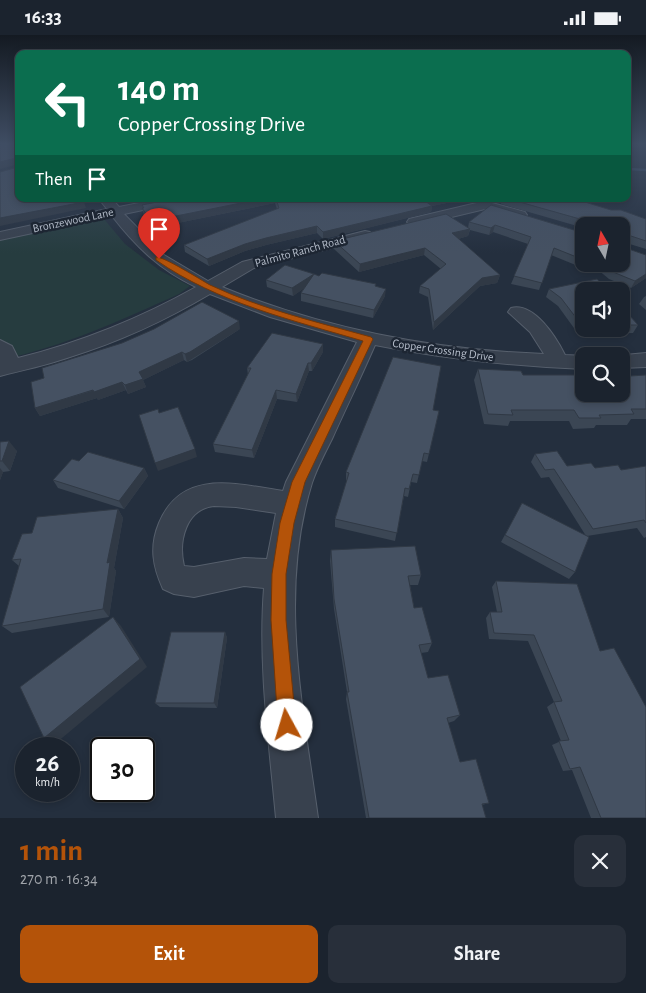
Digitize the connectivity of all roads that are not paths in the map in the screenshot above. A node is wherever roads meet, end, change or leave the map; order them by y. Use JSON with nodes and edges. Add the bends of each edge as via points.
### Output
{"nodes":[{"id":1,"x":143,"y":202,"type":"edge"},
{"id":2,"x":110,"y":205,"type":"edge"},
{"id":3,"x":539,"y":221,"type":"edge"},
{"id":4,"x":398,"y":227,"type":"edge"},
{"id":5,"x":378,"y":231,"type":"edge"},
{"id":6,"x":0,"y":236,"type":"edge"},
{"id":7,"x":208,"y":287,"type":"junction"},
{"id":8,"x":517,"y":312,"type":"dead end"},
{"id":9,"x":368,"y":339,"type":"junction"},
{"id":10,"x":0,"y":346,"type":"edge"},
{"id":11,"x":646,"y":359,"type":"edge"},
{"id":12,"x":630,"y":360,"type":"edge"},
{"id":13,"x":558,"y":361,"type":"junction"},
{"id":14,"x":575,"y":361,"type":"edge"},
{"id":15,"x":5,"y":368,"type":"edge"},
{"id":16,"x":291,"y":504,"type":"junction"},
{"id":17,"x":279,"y":574,"type":"junction"},
{"id":18,"x":297,"y":818,"type":"edge"}],
"edges":[{"from":1,"to":2,"type":"street","name":"Bronzewood Lane"},
{"from":2,"to":6,"type":"street","name":"Bronzewood Lane"},
{"from":2,"to":7,"type":"street","name":"Copper Crossing Drive","via":[[152,253],[175,270]]},
{"from":3,"to":4,"type":"street","via":[[485,205]]},
{"from":5,"to":7,"type":"street","name":"Palmito Ranch Road","via":[[263,260]]},
{"from":7,"to":9,"type":"street","name":"Copper Crossing Drive","via":[[261,309]]},
{"from":7,"to":15,"type":"street","name":"Palmito Ranch Road","via":[[169,310],[118,333],[63,353]]},
{"from":8,"to":13,"type":"street","via":[[545,334]]},
{"from":9,"to":13,"type":"street","name":"Copper Crossing Drive","via":[[449,352]]},
{"from":9,"to":16,"type":"street"},
{"from":10,"to":15,"type":"street","via":[[5,351]]},
{"from":11,"to":12,"type":"street"},
{"from":13,"to":14,"type":"street","name":"Copper Crossing Drive"},
{"from":16,"to":17,"type":"street"},
{"from":16,"to":17,"type":"street","via":[[222,494],[201,496],[187,504],[175,518],[169,532],[168,560],[174,579],[194,583],[244,572]]},
{"from":17,"to":18,"type":"street","via":[[278,620]]}]}
